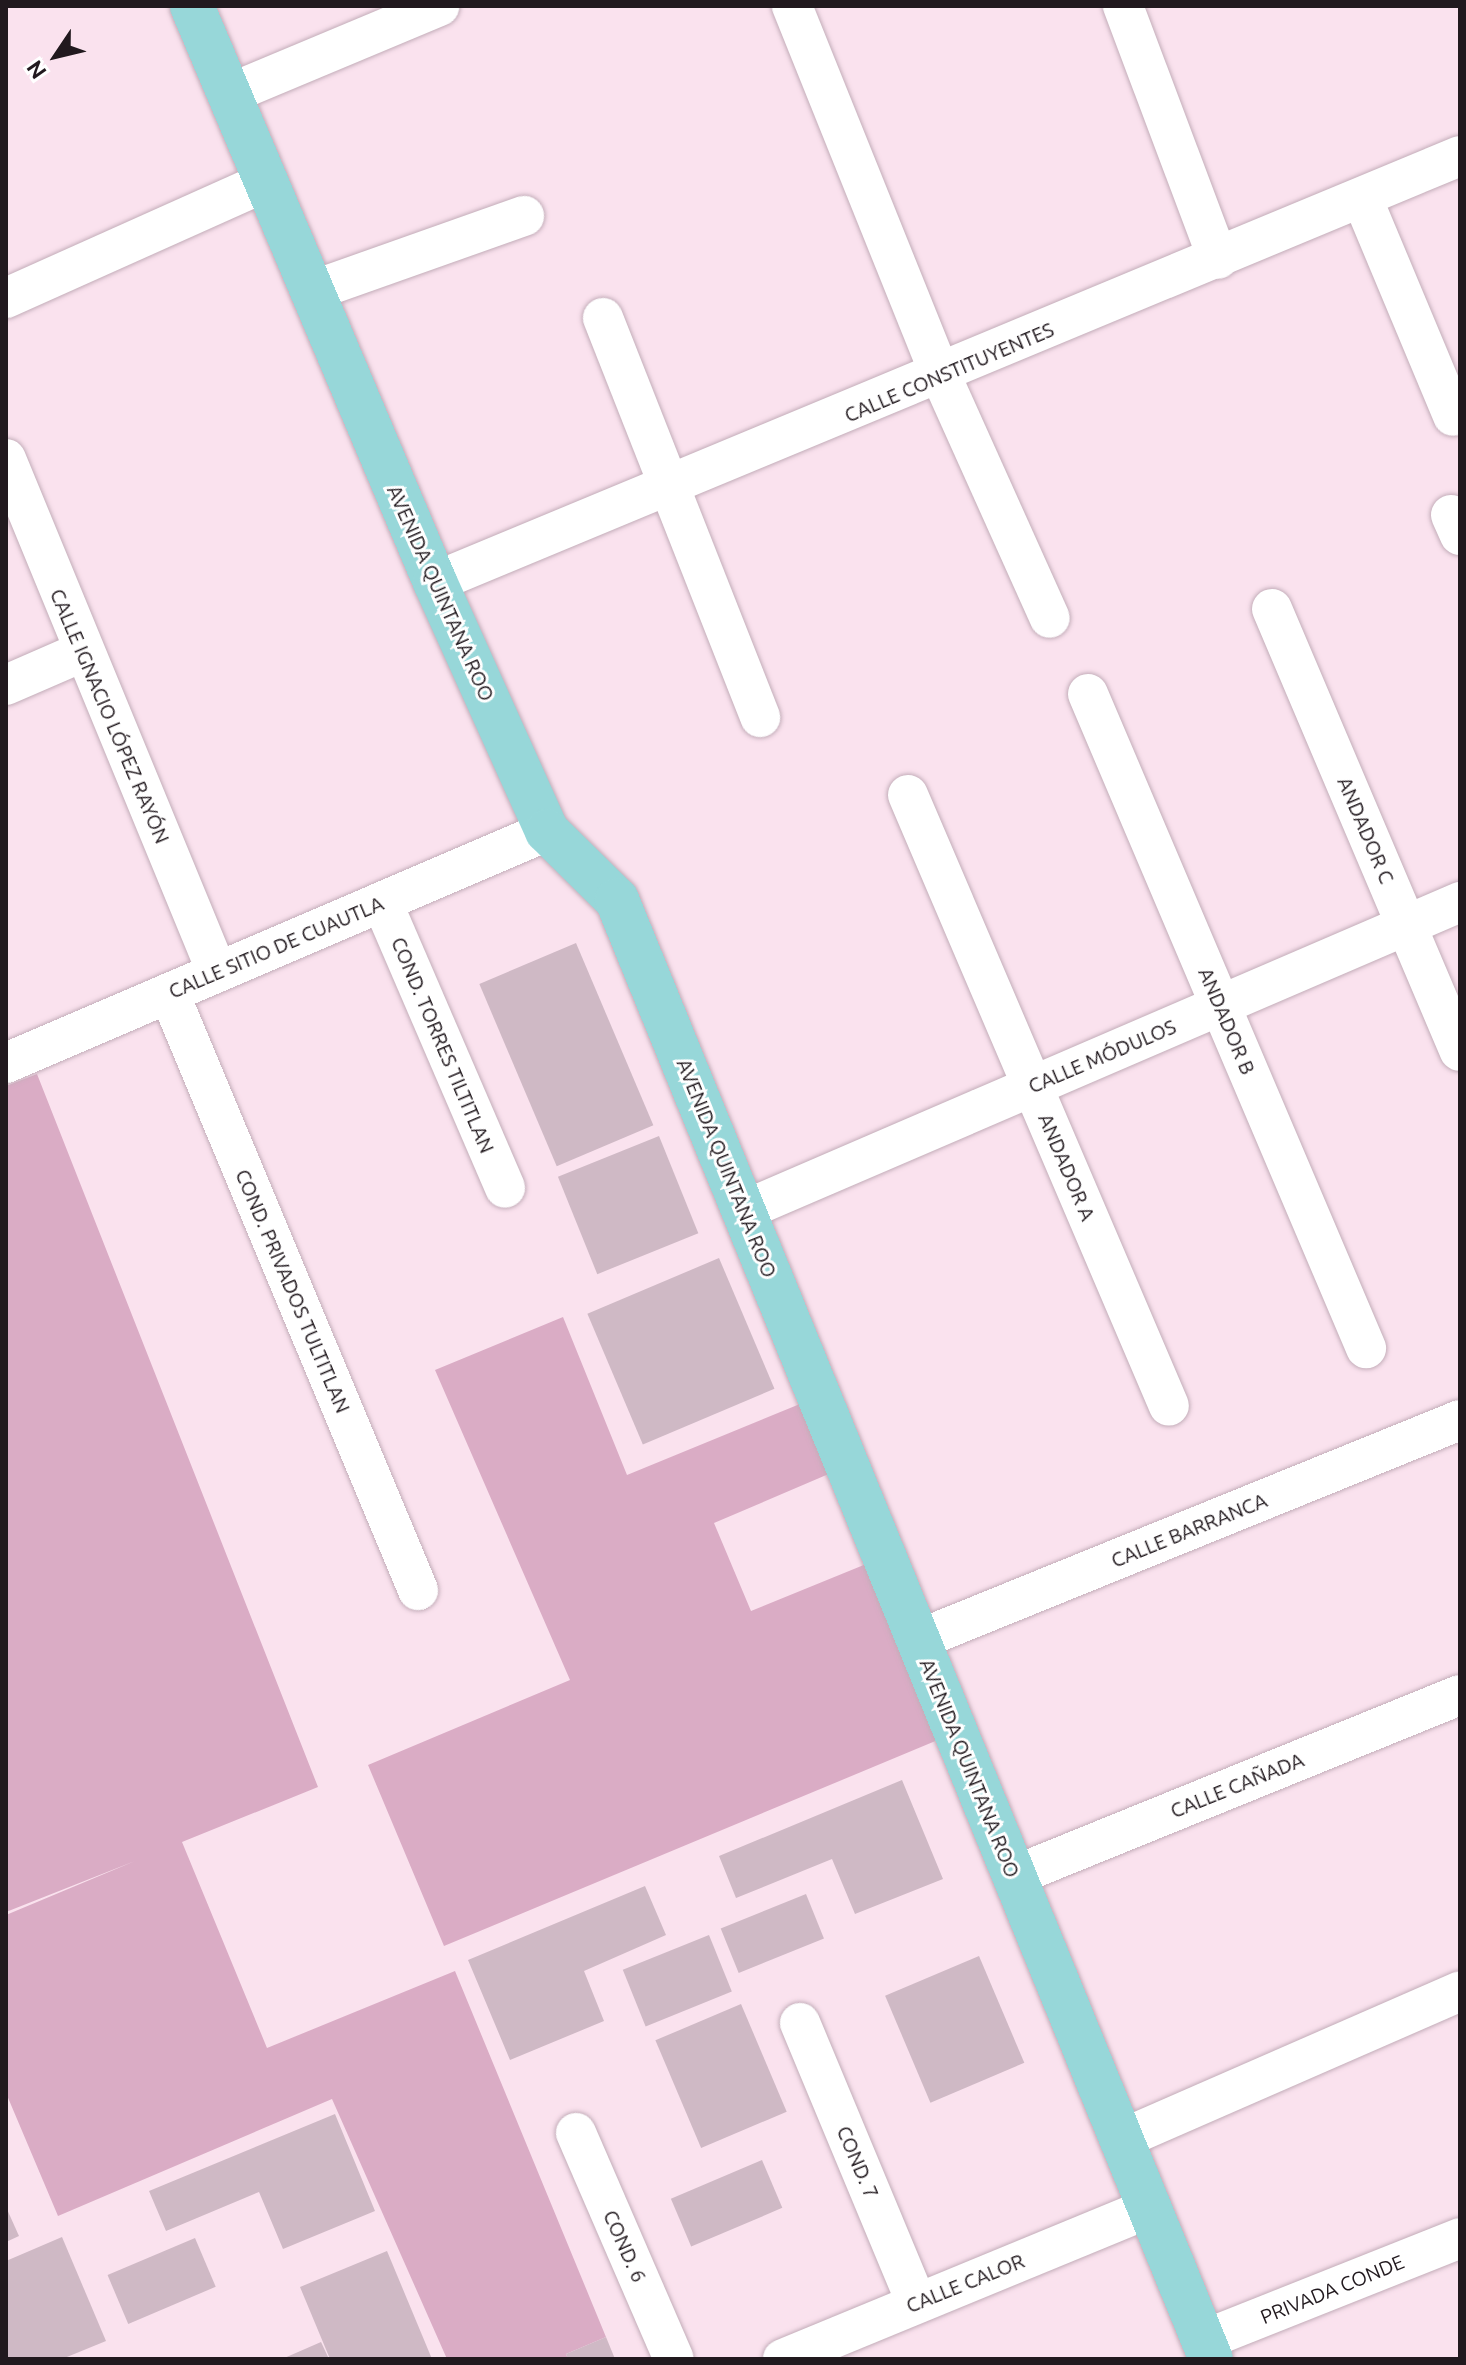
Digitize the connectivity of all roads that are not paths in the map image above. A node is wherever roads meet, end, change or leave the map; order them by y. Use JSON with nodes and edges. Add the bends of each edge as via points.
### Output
{"nodes":[{"id":1,"x":192,"y":6,"type":"edge"},
{"id":2,"x":439,"y":6,"type":"edge"},
{"id":3,"x":792,"y":6,"type":"edge"},
{"id":4,"x":1123,"y":6,"type":"edge"},
{"id":5,"x":229,"y":94,"type":"junction"},
{"id":6,"x":1460,"y":156,"type":"edge"},
{"id":7,"x":265,"y":182,"type":"junction"},
{"id":8,"x":1362,"y":198,"type":"junction"},
{"id":9,"x":524,"y":216,"type":"dead end"},
{"id":10,"x":1218,"y":259,"type":"junction"},
{"id":11,"x":312,"y":291,"type":"junction"},
{"id":12,"x":6,"y":298,"type":"edge"},
{"id":13,"x":603,"y":318,"type":"dead end"},
{"id":14,"x":941,"y":376,"type":"junction"},
{"id":15,"x":1453,"y":416,"type":"dead end"},
{"id":16,"x":6,"y":459,"type":"edge"},
{"id":17,"x":667,"y":488,"type":"junction"},
{"id":18,"x":435,"y":582,"type":"junction"},
{"id":19,"x":1272,"y":609,"type":"dead end"},
{"id":20,"x":1050,"y":618,"type":"dead end"},
{"id":21,"x":82,"y":652,"type":"junction"},
{"id":22,"x":6,"y":685,"type":"edge"},
{"id":23,"x":1088,"y":694,"type":"dead end"},
{"id":24,"x":760,"y":717,"type":"dead end"},
{"id":25,"x":908,"y":795,"type":"dead end"},
{"id":26,"x":547,"y":831,"type":"junction"},
{"id":27,"x":382,"y":902,"type":"junction"},
{"id":28,"x":1460,"y":902,"type":"edge"},
{"id":29,"x":1406,"y":922,"type":"junction"},
{"id":30,"x":217,"y":972,"type":"junction"},
{"id":31,"x":169,"y":993,"type":"junction"},
{"id":32,"x":1220,"y":1005,"type":"junction"},
{"id":33,"x":1460,"y":1051,"type":"edge"},
{"id":34,"x":6,"y":1063,"type":"edge"},
{"id":35,"x":1032,"y":1086,"type":"junction"},
{"id":36,"x":505,"y":1188,"type":"dead end"},
{"id":37,"x":745,"y":1210,"type":"junction"},
{"id":38,"x":1366,"y":1348,"type":"dead end"},
{"id":39,"x":1169,"y":1406,"type":"dead end"},
{"id":40,"x":1460,"y":1420,"type":"edge"},
{"id":41,"x":418,"y":1590,"type":"dead end"},
{"id":42,"x":918,"y":1640,"type":"junction"},
{"id":43,"x":1460,"y":1695,"type":"edge"},
{"id":44,"x":1014,"y":1876,"type":"junction"},
{"id":45,"x":1460,"y":1991,"type":"edge"},
{"id":46,"x":800,"y":2023,"type":"dead end"},
{"id":47,"x":576,"y":2133,"type":"dead end"},
{"id":48,"x":1122,"y":2139,"type":"junction"},
{"id":49,"x":1147,"y":2209,"type":"junction"},
{"id":50,"x":1460,"y":2238,"type":"edge"},
{"id":51,"x":916,"y":2302,"type":"junction"},
{"id":52,"x":1208,"y":2350,"type":"edge"},
{"id":53,"x":674,"y":2359,"type":"edge"},
{"id":54,"x":783,"y":2359,"type":"edge"}],
"edges":[{"from":1,"to":5,"type":"main road","name":"AVENIDA QUINTANA ROO"},
{"from":2,"to":5,"type":"street"},
{"from":3,"to":14,"type":"street"},
{"from":4,"to":10,"type":"street"},
{"from":5,"to":7,"type":"main road","name":"AVENIDA QUINTANA ROO"},
{"from":6,"to":8,"type":"street","name":"CALLE CONSTITUYENTES"},
{"from":7,"to":11,"type":"main road","name":"AVENIDA QUINTANA ROO"},
{"from":7,"to":12,"type":"street"},
{"from":8,"to":10,"type":"street","name":"CALLE CONSTITUYENTES"},
{"from":8,"to":15,"type":"street"},
{"from":9,"to":11,"type":"street"},
{"from":10,"to":14,"type":"street","name":"CALLE CONSTITUYENTES"},
{"from":11,"to":18,"type":"main road","name":"AVENIDA QUINTANA ROO"},
{"from":13,"to":17,"type":"street"},
{"from":14,"to":17,"type":"street","name":"CALLE CONSTITUYENTES"},
{"from":14,"to":20,"type":"street"},
{"from":16,"to":21,"type":"street","name":"CALLE IGNACIO LÓPEZ RAYÓN"},
{"from":17,"to":18,"type":"street","name":"CALLE CONSTITUYENTES"},
{"from":17,"to":24,"type":"street"},
{"from":18,"to":26,"type":"main road","name":"AVENIDA QUINTANA ROO"},
{"from":19,"to":29,"type":"street","name":"ANDADOR C"},
{"from":21,"to":22,"type":"street"},
{"from":21,"to":30,"type":"street","name":"CALLE IGNACIO LÓPEZ RAYÓN"},
{"from":23,"to":32,"type":"street","name":"ANDADOR B"},
{"from":25,"to":35,"type":"street","name":"ANDADOR A"},
{"from":26,"to":27,"type":"street","name":"CALLE SITIO DE CUAUTLA"},
{"from":26,"to":37,"type":"main road","name":"AVENIDA QUINTANA ROO","via":[[617,900]]},
{"from":27,"to":30,"type":"street","name":"CALLE SITIO DE CUAUTLA"},
{"from":27,"to":36,"type":"street","name":"COND. TORRES TILTITLAN"},
{"from":28,"to":29,"type":"street","name":"CALLE MÓDULOS"},
{"from":29,"to":32,"type":"street","name":"CALLE MÓDULOS"},
{"from":29,"to":33,"type":"street","name":"ANDADOR C"},
{"from":30,"to":31,"type":"street","name":"CALLE SITIO DE CUAUTLA"},
{"from":31,"to":34,"type":"street","name":"CALLE SITIO DE CUAUTLA"},
{"from":31,"to":41,"type":"street","name":"COND. PRIVADOS TULTITLAN"},
{"from":32,"to":35,"type":"street","name":"CALLE MÓDULOS"},
{"from":32,"to":38,"type":"street","name":"ANDADOR B"},
{"from":35,"to":37,"type":"street","name":"CALLE MÓDULOS"},
{"from":35,"to":39,"type":"street","name":"ANDADOR A"},
{"from":37,"to":42,"type":"main road","name":"AVENIDA QUINTANA ROO"},
{"from":40,"to":42,"type":"street","name":"CALLE BARRANCA"},
{"from":42,"to":44,"type":"main road","name":"AVENIDA QUINTANA ROO"},
{"from":43,"to":44,"type":"street","name":"CALLE CAÑADA"},
{"from":44,"to":48,"type":"main road","name":"AVENIDA QUINTANA ROO"},
{"from":45,"to":48,"type":"street"},
{"from":46,"to":51,"type":"street","name":"COND. 7"},
{"from":47,"to":53,"type":"street","name":"COND. 6"},
{"from":48,"to":49,"type":"main road","name":"AVENIDA QUINTANA ROO"},
{"from":49,"to":51,"type":"street","name":"CALLE CALOR"},
{"from":49,"to":52,"type":"main road","name":"AVENIDA QUINTANA ROO"},
{"from":50,"to":52,"type":"street","name":"PRIVADA CONDE"},
{"from":51,"to":54,"type":"street","name":"CALLE CALOR"}]}
